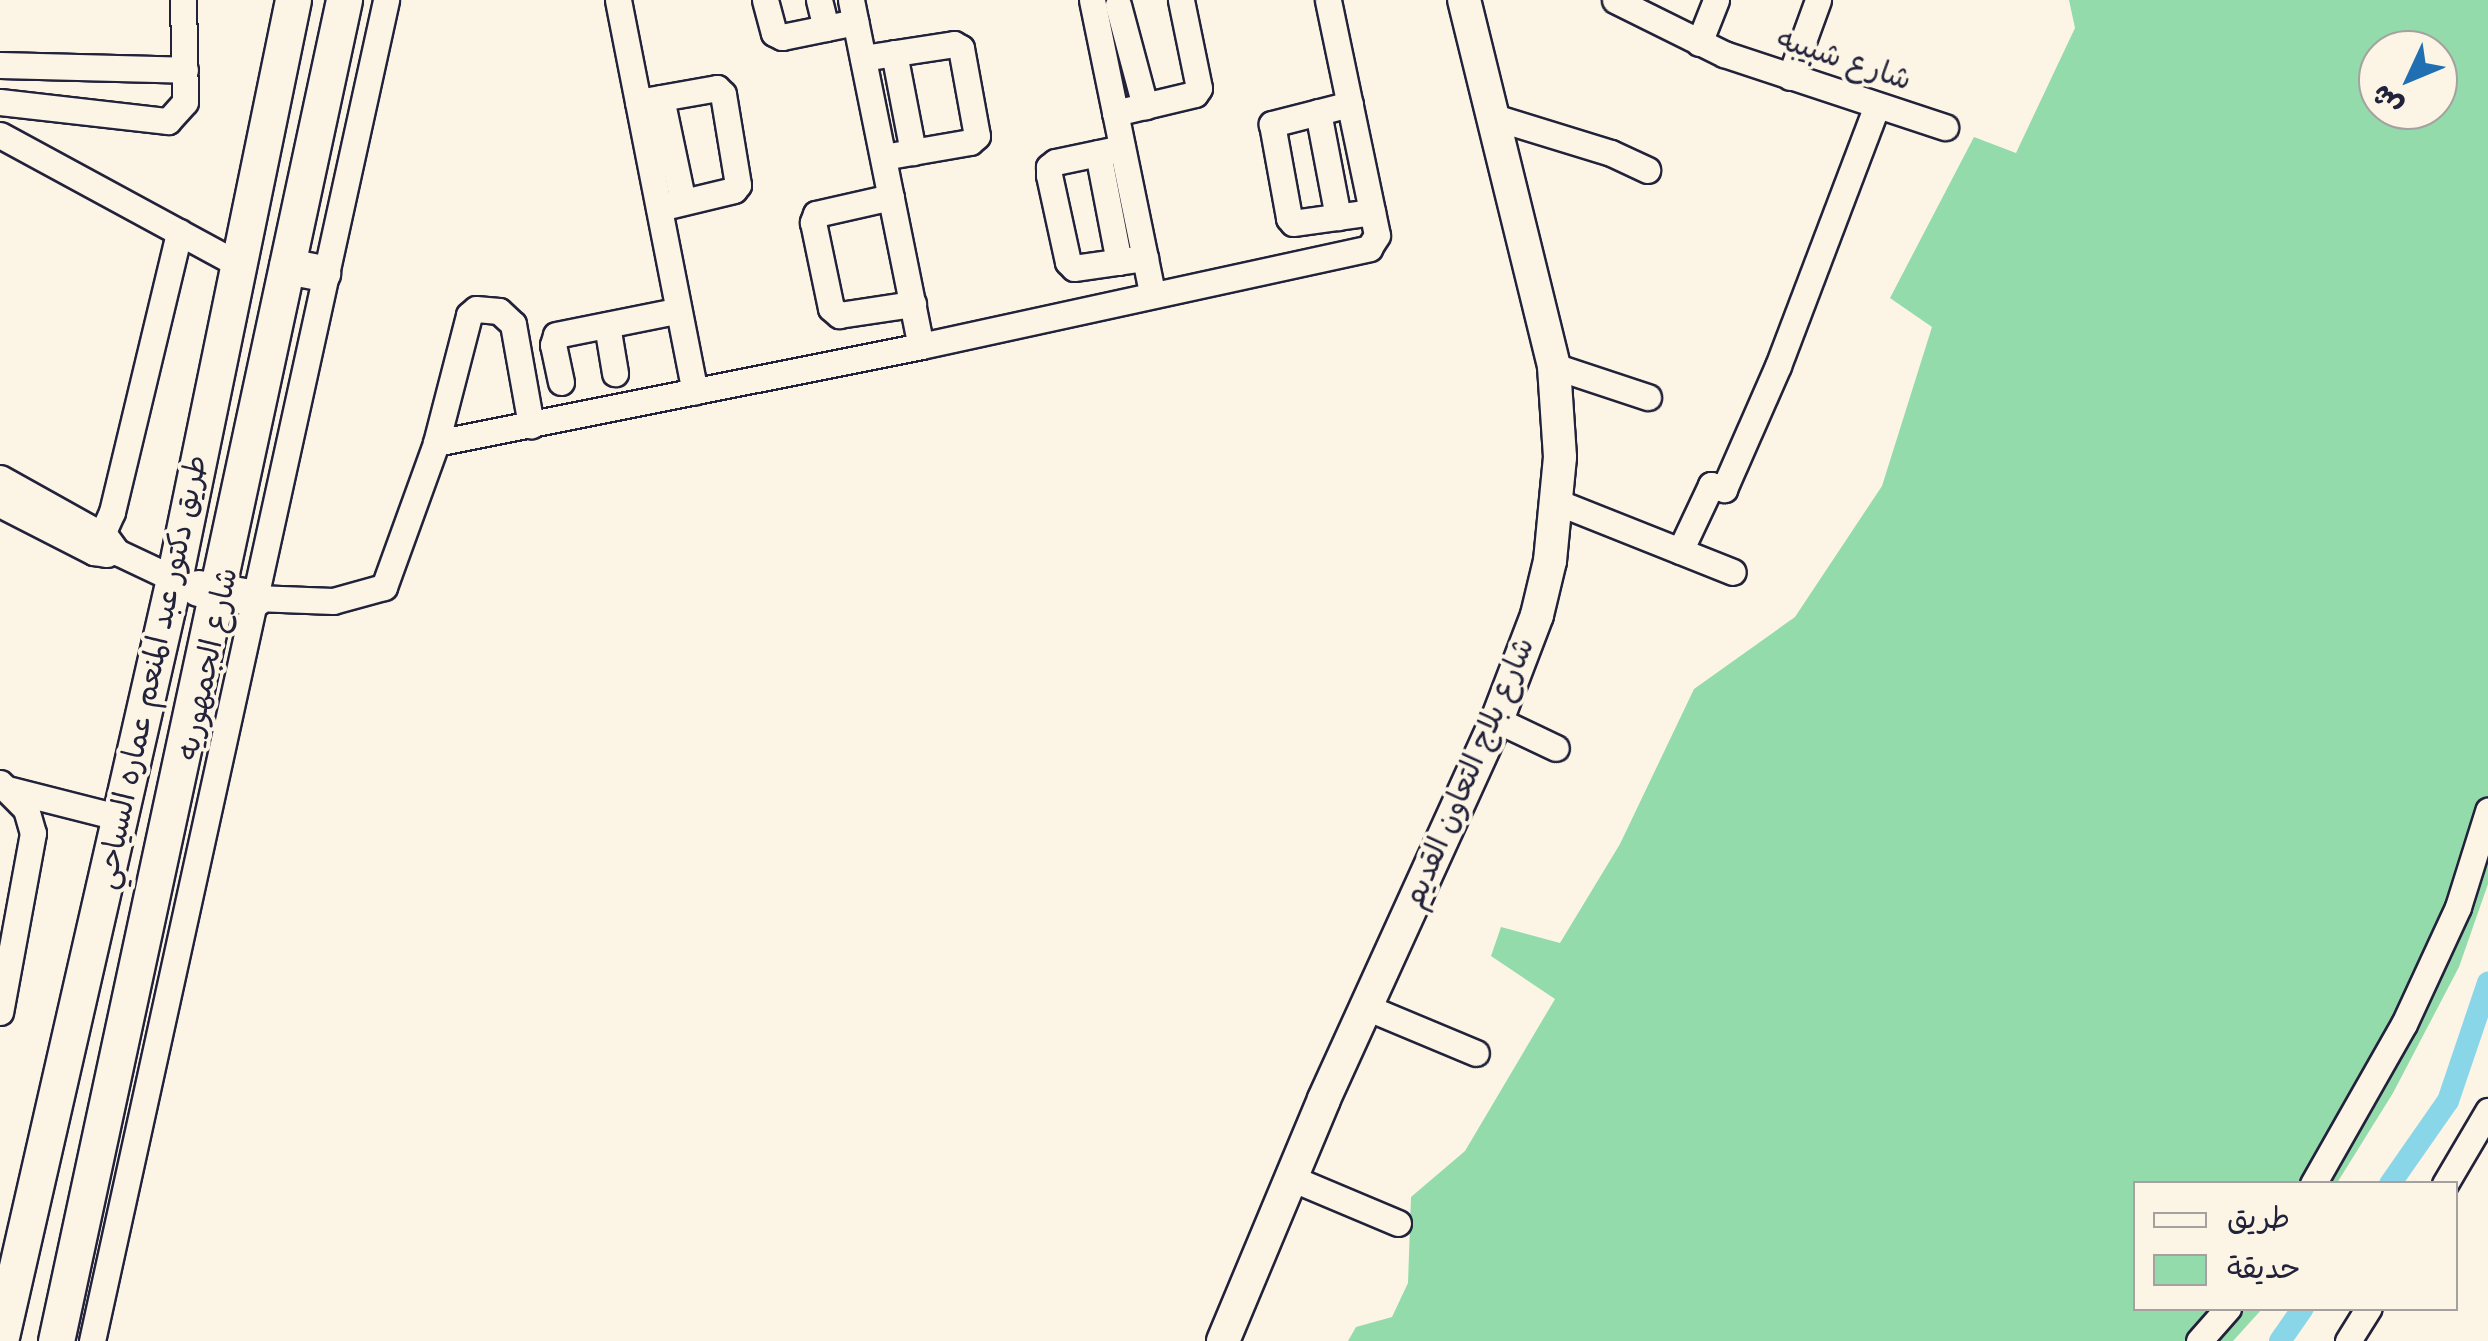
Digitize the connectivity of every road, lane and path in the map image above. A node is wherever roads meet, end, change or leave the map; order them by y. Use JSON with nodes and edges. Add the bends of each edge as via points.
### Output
{"nodes":[{"id":1,"x":183,"y":0,"type":"edge"},
{"id":2,"x":293,"y":0,"type":"edge"},
{"id":3,"x":344,"y":0,"type":"edge"},
{"id":4,"x":386,"y":0,"type":"edge"},
{"id":5,"x":618,"y":0,"type":"edge"},
{"id":6,"x":764,"y":0,"type":"edge"},
{"id":7,"x":819,"y":0,"type":"edge"},
{"id":8,"x":1145,"y":0,"type":"edge"},
{"id":9,"x":1182,"y":0,"type":"edge"},
{"id":10,"x":1328,"y":0,"type":"edge"},
{"id":11,"x":1464,"y":0,"type":"edge"},
{"id":12,"x":1615,"y":0,"type":"edge"},
{"id":13,"x":1716,"y":0,"type":"edge"},
{"id":14,"x":1818,"y":0,"type":"edge"},
{"id":15,"x":1102,"y":5,"type":"edge"},
{"id":16,"x":853,"y":11,"type":"edge"},
{"id":17,"x":826,"y":28,"type":"junction"},
{"id":18,"x":1698,"y":43,"type":"junction"},
{"id":19,"x":894,"y":53,"type":"junction"},
{"id":20,"x":862,"y":58,"type":"junction"},
{"id":21,"x":0,"y":65,"type":"edge"},
{"id":22,"x":185,"y":70,"type":"junction"},
{"id":23,"x":1790,"y":77,"type":"junction"},
{"id":24,"x":650,"y":100,"type":"junction"},
{"id":25,"x":0,"y":102,"type":"edge"},
{"id":26,"x":1350,"y":104,"type":"junction"},
{"id":27,"x":1145,"y":106,"type":"junction"},
{"id":28,"x":1877,"y":106,"type":"junction"},
{"id":29,"x":1318,"y":112,"type":"junction"},
{"id":30,"x":1115,"y":113,"type":"junction"},
{"id":31,"x":1494,"y":117,"type":"junction"},
{"id":32,"x":1946,"y":127,"type":"dead end"},
{"id":33,"x":0,"y":135,"type":"edge"},
{"id":34,"x":1110,"y":151,"type":"junction"},
{"id":35,"x":913,"y":152,"type":"junction"},
{"id":36,"x":883,"y":157,"type":"junction"},
{"id":37,"x":1647,"y":170,"type":"dead end"},
{"id":38,"x":891,"y":197,"type":"junction"},
{"id":39,"x":671,"y":205,"type":"junction"},
{"id":40,"x":1372,"y":212,"type":"junction"},
{"id":41,"x":1338,"y":217,"type":"junction"},
{"id":42,"x":179,"y":232,"type":"junction"},
{"id":43,"x":1145,"y":258,"type":"junction"},
{"id":44,"x":1119,"y":262,"type":"junction"},
{"id":45,"x":238,"y":264,"type":"junction"},
{"id":46,"x":287,"y":266,"type":"junction"},
{"id":47,"x":322,"y":273,"type":"junction"},
{"id":48,"x":1152,"y":293,"type":"junction"},
{"id":49,"x":913,"y":304,"type":"junction"},
{"id":50,"x":676,"y":311,"type":"junction"},
{"id":51,"x":606,"y":324,"type":"junction"},
{"id":52,"x":921,"y":346,"type":"junction"},
{"id":53,"x":1554,"y":366,"type":"junction"},
{"id":54,"x":615,"y":372,"type":"dead end"},
{"id":55,"x":562,"y":382,"type":"dead end"},
{"id":56,"x":694,"y":392,"type":"junction"},
{"id":57,"x":1648,"y":397,"type":"dead end"},
{"id":58,"x":530,"y":425,"type":"junction"},
{"id":59,"x":436,"y":443,"type":"junction"},
{"id":60,"x":0,"y":478,"type":"edge"},
{"id":61,"x":1557,"y":502,"type":"junction"},
{"id":62,"x":0,"y":504,"type":"edge"},
{"id":63,"x":104,"y":546,"type":"junction"},
{"id":64,"x":1680,"y":552,"type":"junction"},
{"id":65,"x":1733,"y":572,"type":"dead end"},
{"id":66,"x":174,"y":579,"type":"junction"},
{"id":67,"x":216,"y":595,"type":"junction"},
{"id":68,"x":255,"y":598,"type":"junction"},
{"id":69,"x":1497,"y":720,"type":"junction"},
{"id":70,"x":1556,"y":748,"type":"dead end"},
{"id":71,"x":5,"y":786,"type":"edge"},
{"id":72,"x":2488,"y":811,"type":"edge"},
{"id":73,"x":121,"y":823,"type":"junction"},
{"id":74,"x":165,"y":837,"type":"junction"},
{"id":75,"x":1366,"y":1006,"type":"junction"},
{"id":76,"x":0,"y":1012,"type":"edge"},
{"id":77,"x":1476,"y":1053,"type":"dead end"},
{"id":78,"x":2488,"y":1111,"type":"edge"},
{"id":79,"x":1291,"y":1178,"type":"junction"},
{"id":80,"x":2315,"y":1181,"type":"edge"},
{"id":81,"x":2446,"y":1181,"type":"edge"},
{"id":82,"x":1398,"y":1223,"type":"dead end"},
{"id":83,"x":2225,"y":1311,"type":"edge"},
{"id":84,"x":2367,"y":1311,"type":"edge"},
{"id":85,"x":0,"y":1341,"type":"edge"},
{"id":86,"x":56,"y":1341,"type":"edge"},
{"id":87,"x":92,"y":1341,"type":"edge"},
{"id":88,"x":1223,"y":1341,"type":"edge"},
{"id":89,"x":2199,"y":1341,"type":"edge"},
{"id":90,"x":2348,"y":1341,"type":"edge"}],
"edges":[{"from":1,"to":22,"type":"street"},
{"from":2,"to":45,"type":"main road","name":"طريق دكتور عبد المنعم عماره السياحي"},
{"from":3,"to":46,"type":"main road","name":"طريق دكتور عبد المنعم عماره السياحي"},
{"from":4,"to":47,"type":"street","name":"شارع الجمهوريه"},
{"from":5,"to":24,"type":"street"},
{"from":6,"to":17,"type":"street","via":[[774,33],[782,37]]},
{"from":7,"to":17,"type":"street"},
{"from":8,"to":15,"type":"street"},
{"from":9,"to":27,"type":"street","via":[[1199,88]]},
{"from":10,"to":26,"type":"street"},
{"from":11,"to":31,"type":"street","name":"شارع بلاج التعاون القديم"},
{"from":12,"to":18,"type":"street","name":"شارع شبيبه"},
{"from":13,"to":18,"type":"street"},
{"from":14,"to":23,"type":"street"},
{"from":15,"to":27,"type":"street"},
{"from":15,"to":30,"type":"street"},
{"from":16,"to":17,"type":"street"},
{"from":16,"to":20,"type":"street"},
{"from":18,"to":23,"type":"street","name":"شارع شبيبه"},
{"from":19,"to":20,"type":"street"},
{"from":19,"to":35,"type":"street"},
{"from":19,"to":35,"type":"street","via":[[959,45],[978,132],[970,142]]},
{"from":20,"to":36,"type":"street"},
{"from":21,"to":22,"type":"street"},
{"from":22,"to":25,"type":"street","via":[[185,102],[168,121]]},
{"from":23,"to":28,"type":"street","name":"شارع شبيبه"},
{"from":24,"to":39,"type":"street"},
{"from":24,"to":39,"type":"street","via":[[717,88],[723,94],[738,185]]},
{"from":26,"to":29,"type":"street"},
{"from":26,"to":40,"type":"street"},
{"from":27,"to":30,"type":"street"},
{"from":28,"to":32,"type":"street","name":"شارع شبيبه"},
{"from":28,"to":64,"type":"street","via":[[1724,490],[1711,485]]},
{"from":29,"to":41,"type":"street"},
{"from":29,"to":41,"type":"street","via":[[1270,127],[1292,223]]},
{"from":30,"to":34,"type":"street"},
{"from":31,"to":37,"type":"street"},
{"from":31,"to":53,"type":"street","name":"شارع بلاج التعاون القديم"},
{"from":33,"to":42,"type":"street"},
{"from":34,"to":43,"type":"street"},
{"from":34,"to":44,"type":"street"},
{"from":34,"to":44,"type":"street","via":[[1048,167],[1068,262],[1084,269]]},
{"from":35,"to":36,"type":"street"},
{"from":36,"to":38,"type":"street"},
{"from":38,"to":49,"type":"street"},
{"from":38,"to":49,"type":"street","via":[[816,214],[812,222],[831,308],[839,315]]},
{"from":39,"to":50,"type":"street"},
{"from":40,"to":41,"type":"street"},
{"from":40,"to":48,"type":"street","via":[[1378,236],[1369,248]]},
{"from":42,"to":45,"type":"street"},
{"from":42,"to":63,"type":"street"},
{"from":43,"to":44,"type":"street"},
{"from":43,"to":48,"type":"street"},
{"from":45,"to":66,"type":"main road","name":"طريق دكتور عبد المنعم عماره السياحي"},
{"from":46,"to":47,"type":"main road"},
{"from":46,"to":67,"type":"main road","name":"طريق دكتور عبد المنعم عماره السياحي"},
{"from":47,"to":68,"type":"street","name":"شارع الجمهوريه"},
{"from":48,"to":52,"type":"street"},
{"from":49,"to":52,"type":"street"},
{"from":50,"to":51,"type":"street"},
{"from":50,"to":56,"type":"street"},
{"from":51,"to":54,"type":"street"},
{"from":51,"to":55,"type":"street","via":[[552,339]]},
{"from":52,"to":56,"type":"street"},
{"from":53,"to":57,"type":"street"},
{"from":53,"to":61,"type":"street","name":"شارع بلاج التعاون القديم"},
{"from":56,"to":58,"type":"street"},
{"from":58,"to":59,"type":"street"},
{"from":58,"to":59,"type":"street","via":[[512,324],[500,311],[476,309]]},
{"from":59,"to":68,"type":"street","via":[[384,586],[333,600]]},
{"from":60,"to":63,"type":"street"},
{"from":61,"to":64,"type":"street"},
{"from":61,"to":69,"type":"street","name":"شارع بلاج التعاون القديم","via":[[1537,614]]},
{"from":62,"to":63,"type":"street"},
{"from":63,"to":66,"type":"street"},
{"from":64,"to":65,"type":"street"},
{"from":66,"to":67,"type":"main road"},
{"from":66,"to":73,"type":"main road","name":"طريق دكتور عبد المنعم عماره السياحي"},
{"from":67,"to":68,"type":"main road"},
{"from":67,"to":74,"type":"main road","name":"طريق دكتور عبد المنعم عماره السياحي"},
{"from":68,"to":87,"type":"street","name":"شارع الجمهوريه"},
{"from":69,"to":70,"type":"street"},
{"from":69,"to":75,"type":"street","name":"شارع بلاج التعاون القديم"},
{"from":71,"to":73,"type":"street"},
{"from":71,"to":76,"type":"street","via":[[26,809],[33,845]]},
{"from":72,"to":80,"type":"street","via":[[2458,907],[2404,1024]]},
{"from":73,"to":74,"type":"main road"},
{"from":73,"to":85,"type":"main road","name":"طريق دكتور عبد المنعم عماره السياحي"},
{"from":74,"to":86,"type":"main road","name":"طريق دكتور عبد المنعم عماره السياحي"},
{"from":75,"to":77,"type":"street"},
{"from":75,"to":79,"type":"street","name":"شارع بلاج التعاون القديم"},
{"from":78,"to":81,"type":"street"},
{"from":79,"to":82,"type":"street"},
{"from":79,"to":88,"type":"street","name":"شارع بلاج التعاون القديم"},
{"from":83,"to":89,"type":"street"},
{"from":84,"to":90,"type":"street"}]}
